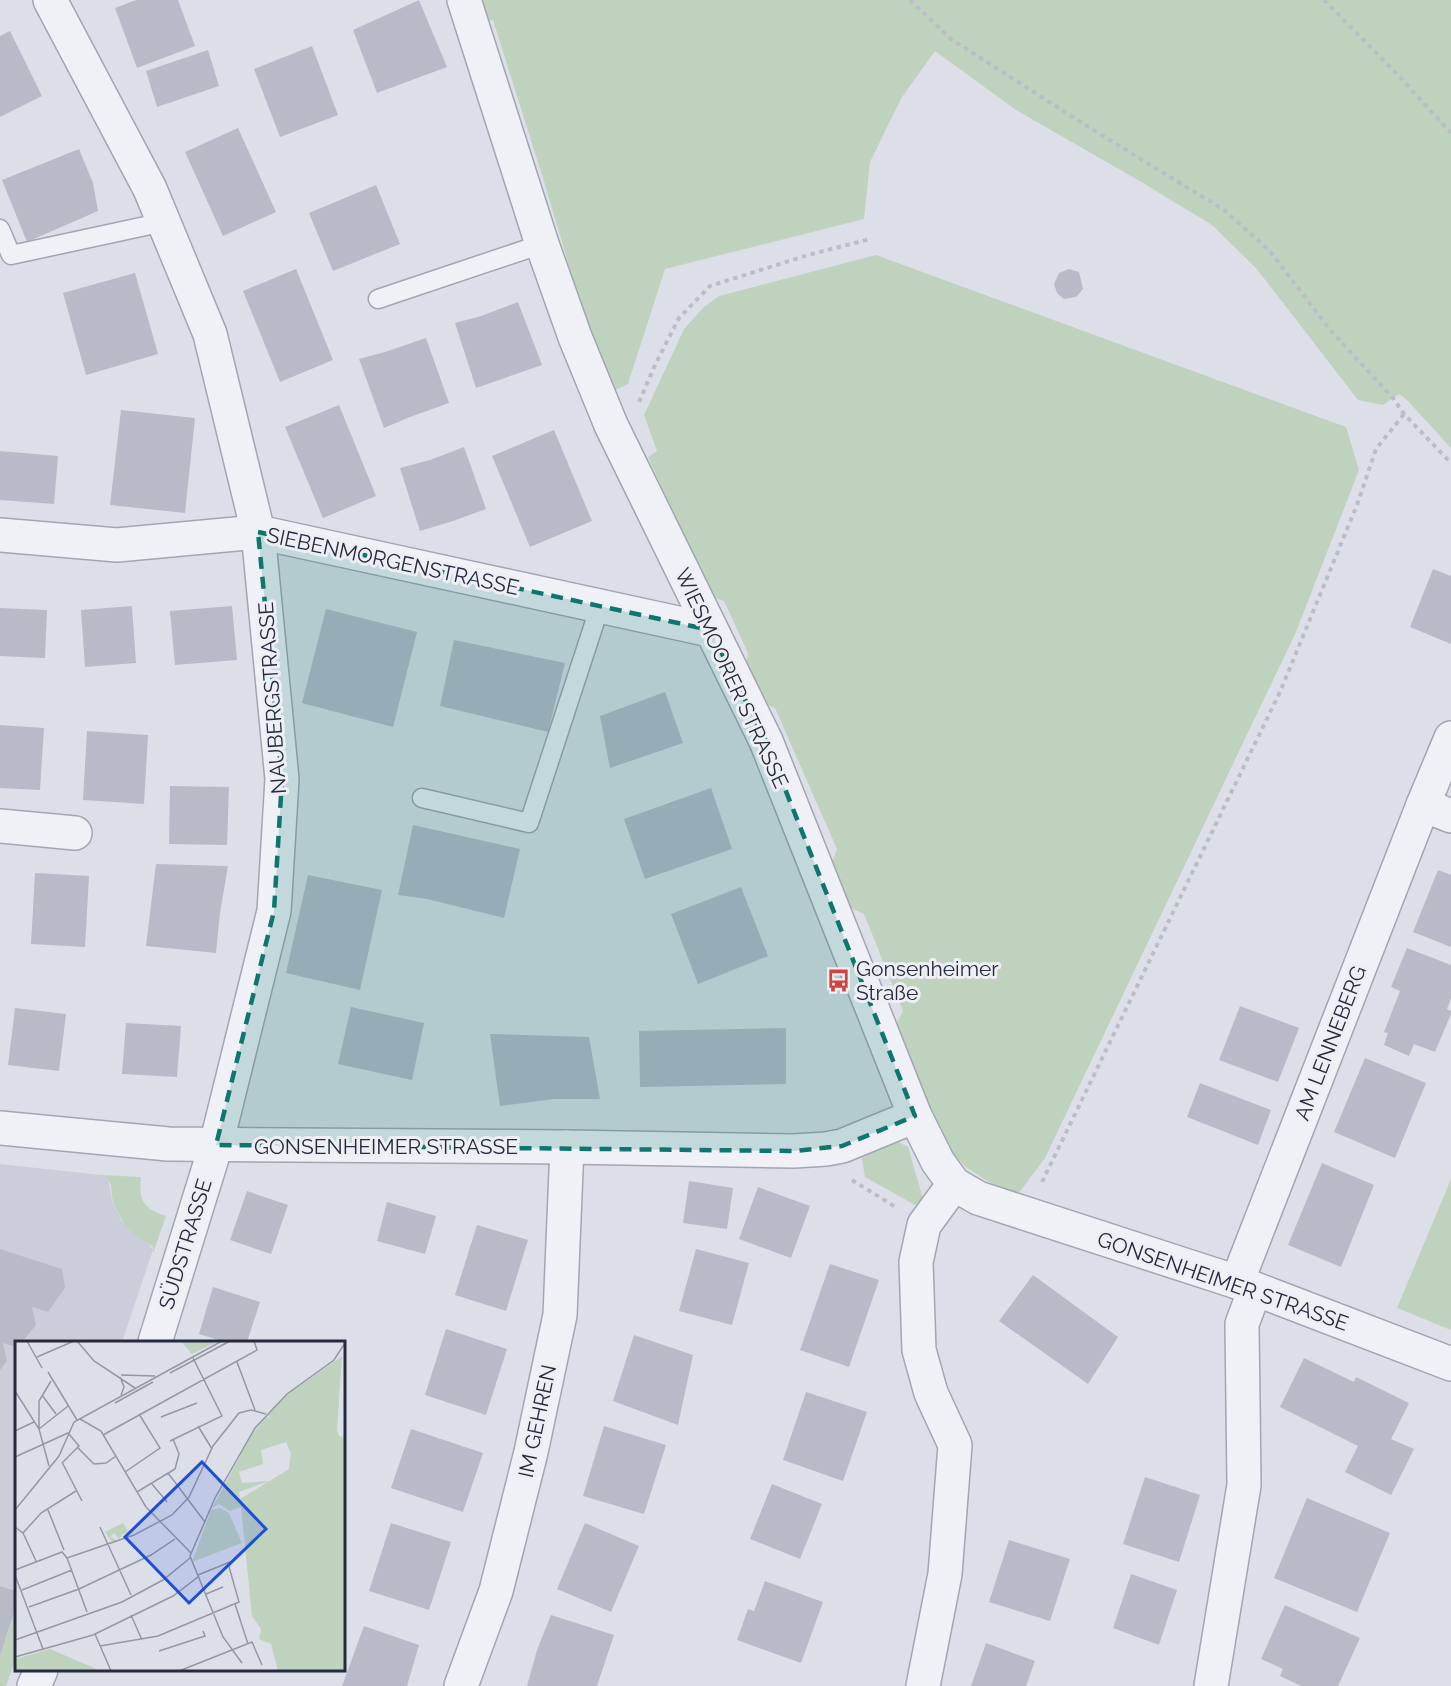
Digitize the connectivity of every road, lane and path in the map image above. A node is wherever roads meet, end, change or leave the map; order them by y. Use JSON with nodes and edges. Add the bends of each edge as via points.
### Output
{"nodes":[{"id":1,"x":50,"y":0,"type":"edge"},
{"id":2,"x":464,"y":0,"type":"edge"},
{"id":3,"x":910,"y":0,"type":"edge"},
{"id":4,"x":1324,"y":0,"type":"edge"},
{"id":5,"x":1451,"y":133,"type":"edge"},
{"id":6,"x":164,"y":222,"type":"junction"},
{"id":7,"x":0,"y":228,"type":"edge"},
{"id":8,"x":870,"y":239,"type":"dead end"},
{"id":9,"x":542,"y":244,"type":"junction"},
{"id":10,"x":378,"y":299,"type":"dead end"},
{"id":11,"x":1404,"y":414,"type":"junction"},
{"id":12,"x":611,"y":425,"type":"junction"},
{"id":13,"x":1451,"y":463,"type":"edge"},
{"id":14,"x":258,"y":532,"type":"junction"},
{"id":15,"x":0,"y":535,"type":"edge"},
{"id":16,"x":600,"y":606,"type":"junction"},
{"id":17,"x":710,"y":630,"type":"junction"},
{"id":18,"x":1451,"y":738,"type":"edge"},
{"id":19,"x":422,"y":798,"type":"dead end"},
{"id":20,"x":1437,"y":810,"type":"edge"},
{"id":21,"x":0,"y":826,"type":"edge"},
{"id":22,"x":75,"y":833,"type":"dead end"},
{"id":23,"x":915,"y":1116,"type":"junction"},
{"id":24,"x":0,"y":1128,"type":"edge"},
{"id":25,"x":216,"y":1145,"type":"junction"},
{"id":26,"x":842,"y":1146,"type":"junction"},
{"id":27,"x":567,"y":1147,"type":"junction"},
{"id":28,"x":1045,"y":1176,"type":"dead end"},
{"id":29,"x":954,"y":1184,"type":"junction"},
{"id":30,"x":924,"y":1225,"type":"junction"},
{"id":31,"x":1246,"y":1285,"type":"junction"},
{"id":32,"x":155,"y":1341,"type":"edge"},
{"id":33,"x":1451,"y":1364,"type":"edge"},
{"id":34,"x":41,"y":1671,"type":"edge"},
{"id":35,"x":34,"y":1686,"type":"edge"},
{"id":36,"x":460,"y":1686,"type":"edge"},
{"id":37,"x":923,"y":1686,"type":"edge"},
{"id":38,"x":1211,"y":1686,"type":"edge"}],
"edges":[{"from":1,"to":6,"type":"street","name":"NAUBERGSTRASSE"},
{"from":2,"to":9,"type":"street","name":"WIESMOORER STRASSE"},
{"from":3,"to":11,"type":"path","via":[[951,39],[1224,210],[1269,250],[1331,331]]},
{"from":4,"to":5,"type":"path"},
{"from":6,"to":7,"type":"lane","via":[[11,255]]},
{"from":6,"to":14,"type":"street","name":"NAUBERGSTRASSE","via":[[210,333]]},
{"from":8,"to":12,"type":"path","via":[[710,286],[679,318],[638,405]]},
{"from":9,"to":10,"type":"lane"},
{"from":9,"to":12,"type":"street","name":"WIESMOORER STRASSE","via":[[574,337]]},
{"from":11,"to":13,"type":"path"},
{"from":11,"to":28,"type":"path","via":[[1376,450],[1280,692]]},
{"from":12,"to":17,"type":"street","name":"WIESMOORER STRASSE"},
{"from":14,"to":15,"type":"street","name":"SIEBENMORGENSTRASSE","via":[[117,545]]},
{"from":14,"to":16,"type":"street","name":"SIEBENMORGENSTRASSE"},
{"from":14,"to":25,"type":"street","name":"NAUBERGSTRASSE","via":[[282,779],[274,911]]},
{"from":16,"to":17,"type":"street","name":"SIEBENMORGENSTRASSE"},
{"from":16,"to":19,"type":"lane","via":[[529,823]]},
{"from":17,"to":23,"type":"street","name":"WIESMOORER STRASSE","via":[[766,741]]},
{"from":18,"to":20,"type":"street","name":"AM LENNEBERG"},
{"from":20,"to":31,"type":"street","name":"AM LENNEBERG"},
{"from":21,"to":22,"type":"street"},
{"from":23,"to":26,"type":"street","name":"GONSENHEIMER STRASSE"},
{"from":23,"to":29,"type":"street","name":"GONSENHEIMER STRASSE"},
{"from":24,"to":25,"type":"street","name":"GONSENHEIMER STRASSE"},
{"from":25,"to":27,"type":"street","name":"GONSENHEIMER STRASSE"},
{"from":25,"to":32,"type":"street","name":"SÜDSTRASSE"},
{"from":26,"to":27,"type":"street","name":"GONSENHEIMER STRASSE","via":[[794,1151]]},
{"from":26,"to":30,"type":"path","via":[[849,1178]]},
{"from":27,"to":36,"type":"street","name":"IM GEHREN","via":[[560,1315],[496,1591]]},
{"from":29,"to":30,"type":"street"},
{"from":29,"to":31,"type":"street","name":"GONSENHEIMER STRASSE","via":[[978,1198]]},
{"from":30,"to":37,"type":"street","via":[[916,1262],[918,1350],[955,1445],[945,1574]]},
{"from":31,"to":33,"type":"street","name":"GONSENHEIMER STRASSE"},
{"from":31,"to":38,"type":"street","name":"AM LENNEBERG","via":[[1242,1324],[1244,1485]]},
{"from":34,"to":35,"type":"street"}]}
